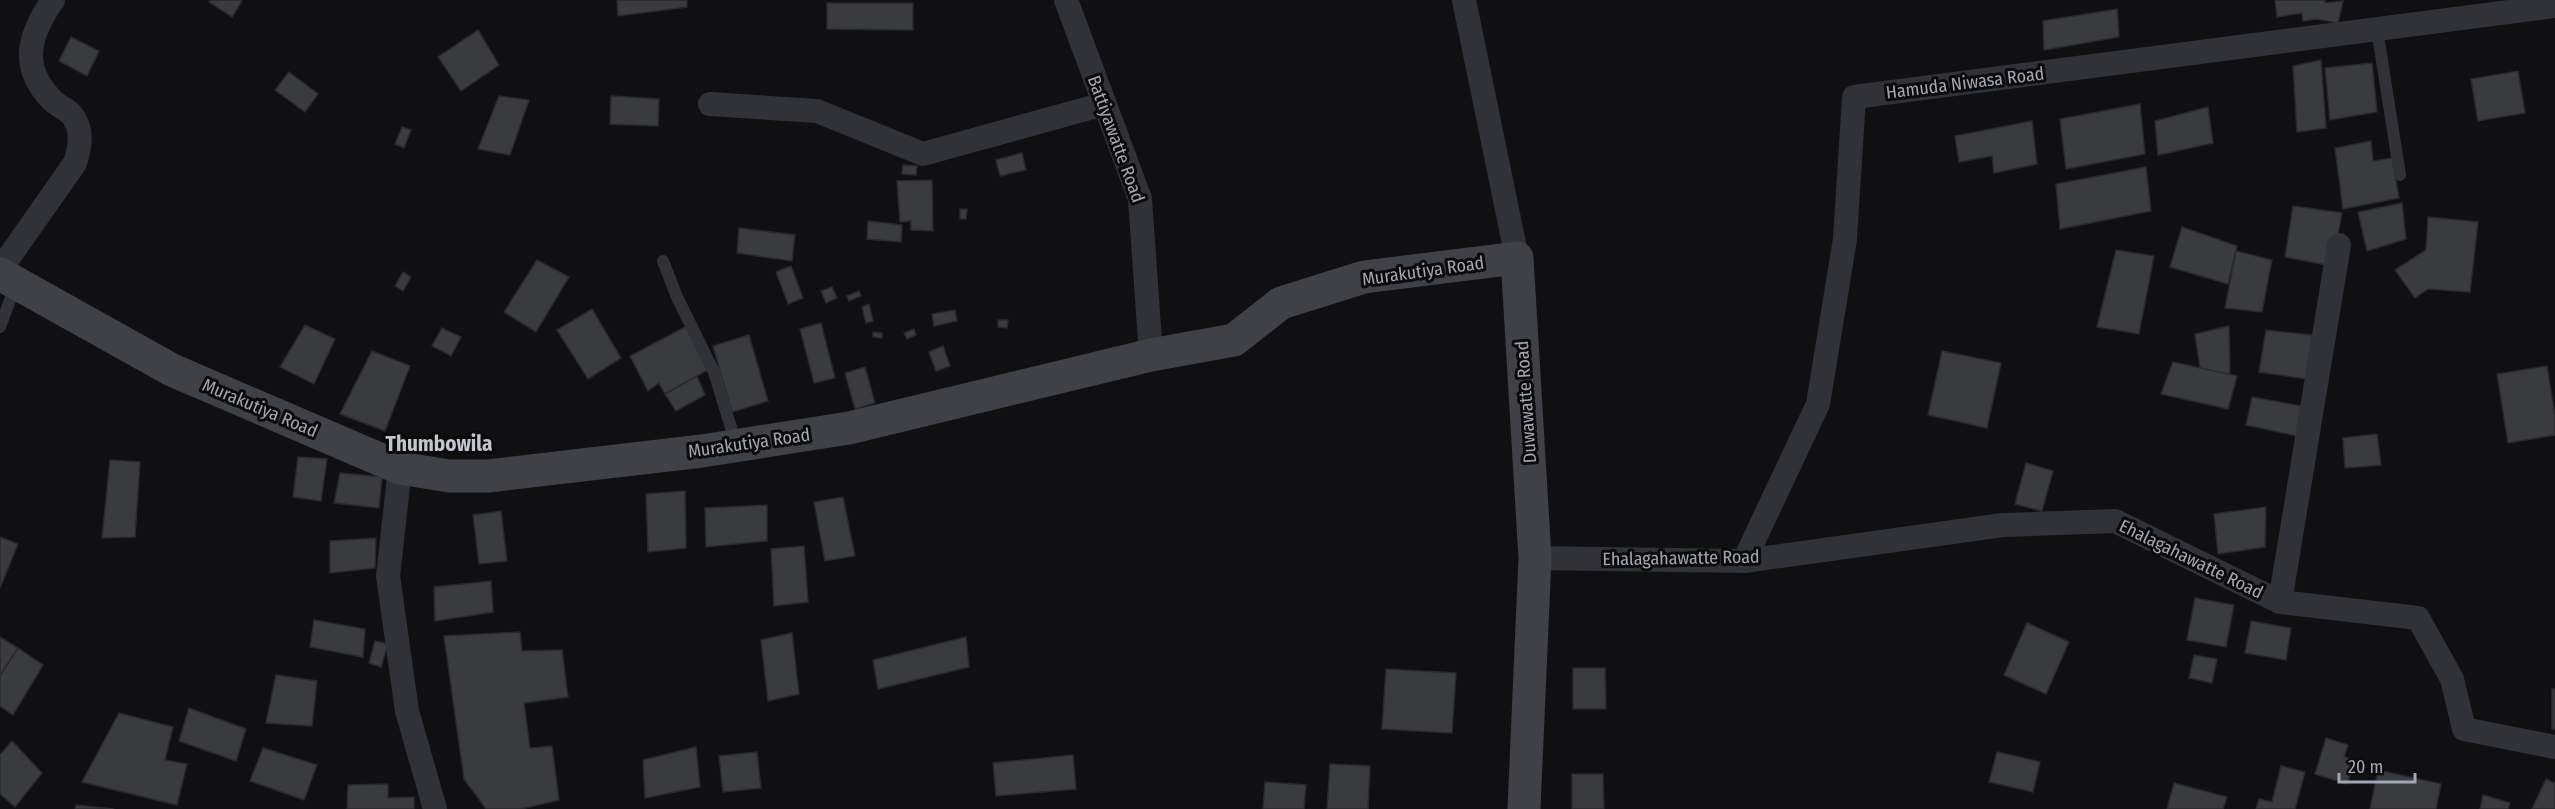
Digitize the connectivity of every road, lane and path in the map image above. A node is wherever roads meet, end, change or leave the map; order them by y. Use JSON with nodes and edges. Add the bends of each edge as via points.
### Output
{"nodes":[{"id":1,"x":53,"y":0,"type":"edge"},
{"id":2,"x":1066,"y":0,"type":"edge"},
{"id":3,"x":1464,"y":0,"type":"edge"},
{"id":4,"x":2555,"y":6,"type":"edge"},
{"id":5,"x":2378,"y":29,"type":"junction"},
{"id":6,"x":710,"y":104,"type":"dead end"},
{"id":7,"x":1104,"y":104,"type":"junction"},
{"id":8,"x":2400,"y":175,"type":"dead end"},
{"id":9,"x":2339,"y":245,"type":"dead end"},
{"id":10,"x":1517,"y":258,"type":"junction"},
{"id":11,"x":663,"y":261,"type":"dead end"},
{"id":12,"x":5,"y":276,"type":"edge"},
{"id":13,"x":0,"y":327,"type":"edge"},
{"id":14,"x":1151,"y":355,"type":"junction"},
{"id":15,"x":736,"y":445,"type":"junction"},
{"id":16,"x":400,"y":468,"type":"junction"},
{"id":17,"x":1535,"y":558,"type":"junction"},
{"id":18,"x":1744,"y":561,"type":"junction"},
{"id":19,"x":2280,"y":602,"type":"junction"},
{"id":20,"x":2555,"y":747,"type":"edge"},
{"id":21,"x":435,"y":809,"type":"edge"},
{"id":22,"x":1524,"y":809,"type":"edge"}],
"edges":[{"from":1,"to":12,"type":"street","via":[[39,21],[31,63],[36,79],[53,101],[72,115],[81,144],[75,163]]},
{"from":2,"to":7,"type":"street","name":"Battiyawatte Road"},
{"from":3,"to":10,"type":"street","name":"Duwawatte Road"},
{"from":4,"to":5,"type":"street","name":"Hamuda Niwasa Road"},
{"from":5,"to":8,"type":"lane"},
{"from":5,"to":18,"type":"street","name":"Hamuda Niwasa Road","via":[[1854,97],[1845,239],[1818,404]]},
{"from":6,"to":7,"type":"street","via":[[817,111],[923,154]]},
{"from":7,"to":14,"type":"street","name":"Battiyawatte Road","via":[[1140,200]]},
{"from":9,"to":19,"type":"street"},
{"from":10,"to":14,"type":"street","name":"Murakutiya Road","via":[[1364,277],[1281,303],[1234,340]]},
{"from":10,"to":17,"type":"street","name":"Duwawatte Road"},
{"from":11,"to":15,"type":"lane","via":[[676,297],[714,372]]},
{"from":12,"to":13,"type":"lane"},
{"from":12,"to":16,"type":"street","name":"Murakutiya Road","via":[[172,370]]},
{"from":14,"to":15,"type":"street","name":"Murakutiya Road","via":[[849,428]]},
{"from":15,"to":16,"type":"street","name":"Murakutiya Road","via":[[488,476],[449,476]]},
{"from":16,"to":21,"type":"street","via":[[388,576],[407,711]]},
{"from":17,"to":18,"type":"street","name":"Ehalagahawatte Road"},
{"from":17,"to":22,"type":"street","name":"Duwawatte Road"},
{"from":18,"to":19,"type":"street","name":"Ehalagahawatte Road","via":[[2003,525],[2115,521]]},
{"from":19,"to":20,"type":"street","name":"Ehalagahawatte Road","via":[[2418,618],[2452,679],[2464,729]]}]}
